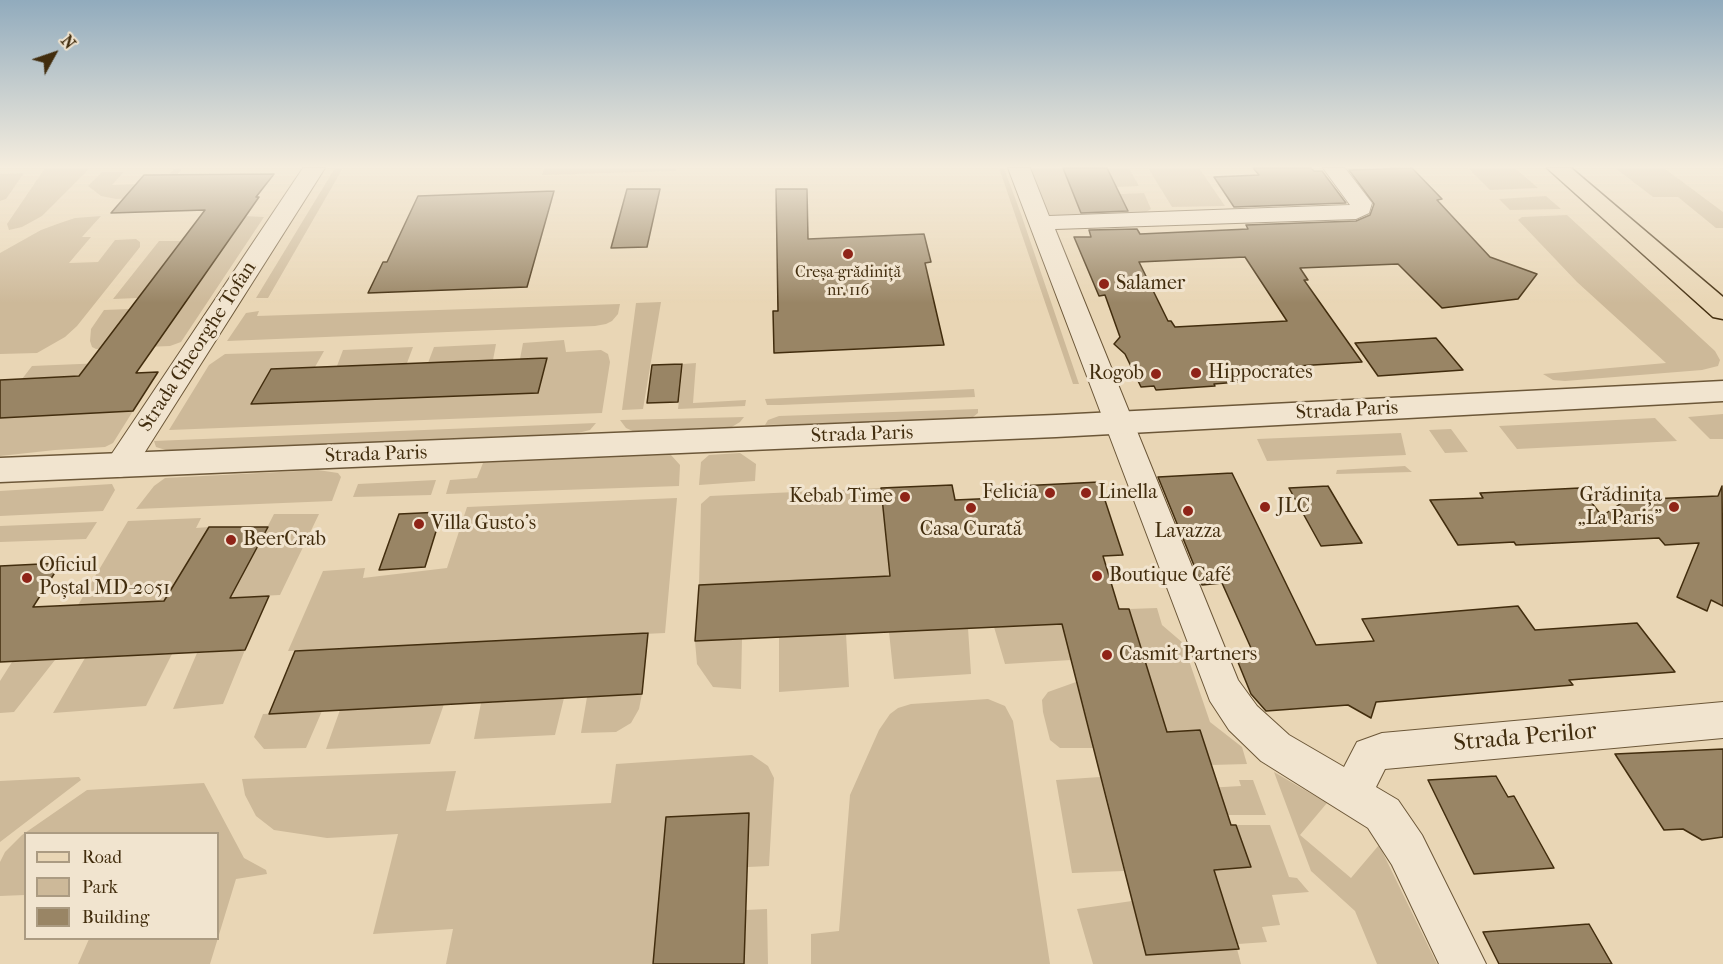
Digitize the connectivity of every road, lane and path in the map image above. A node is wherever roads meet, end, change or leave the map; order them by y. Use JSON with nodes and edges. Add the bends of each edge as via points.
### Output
{"nodes":[{"id":1,"x":285,"y":213,"type":"edge"},
{"id":2,"x":1035,"y":213,"type":"edge"},
{"id":3,"x":1351,"y":213,"type":"edge"},
{"id":4,"x":1610,"y":213,"type":"edge"},
{"id":5,"x":1039,"y":223,"type":"junction"},
{"id":6,"x":1723,"y":311,"type":"edge"},
{"id":7,"x":1723,"y":391,"type":"edge"},
{"id":8,"x":1120,"y":423,"type":"junction"},
{"id":9,"x":120,"y":466,"type":"junction"},
{"id":10,"x":0,"y":470,"type":"edge"},
{"id":11,"x":1723,"y":720,"type":"edge"},
{"id":12,"x":1352,"y":794,"type":"junction"},
{"id":13,"x":1463,"y":964,"type":"edge"}],
"edges":[{"from":1,"to":9,"type":"street","name":"Strada Gheorghe Tofan"},
{"from":2,"to":5,"type":"street"},
{"from":3,"to":5,"type":"street"},
{"from":4,"to":6,"type":"main road"},
{"from":5,"to":8,"type":"street"},
{"from":7,"to":8,"type":"street","name":"Strada Paris"},
{"from":8,"to":9,"type":"street","name":"Strada Paris"},
{"from":8,"to":12,"type":"street","via":[[1223,689],[1243,718],[1275,748]]},
{"from":9,"to":10,"type":"street","name":"Strada Paris"},
{"from":11,"to":12,"type":"street","name":"Strada Perilor","via":[[1382,751],[1371,755]]},
{"from":12,"to":13,"type":"street","via":[[1383,814],[1407,850]]}]}
